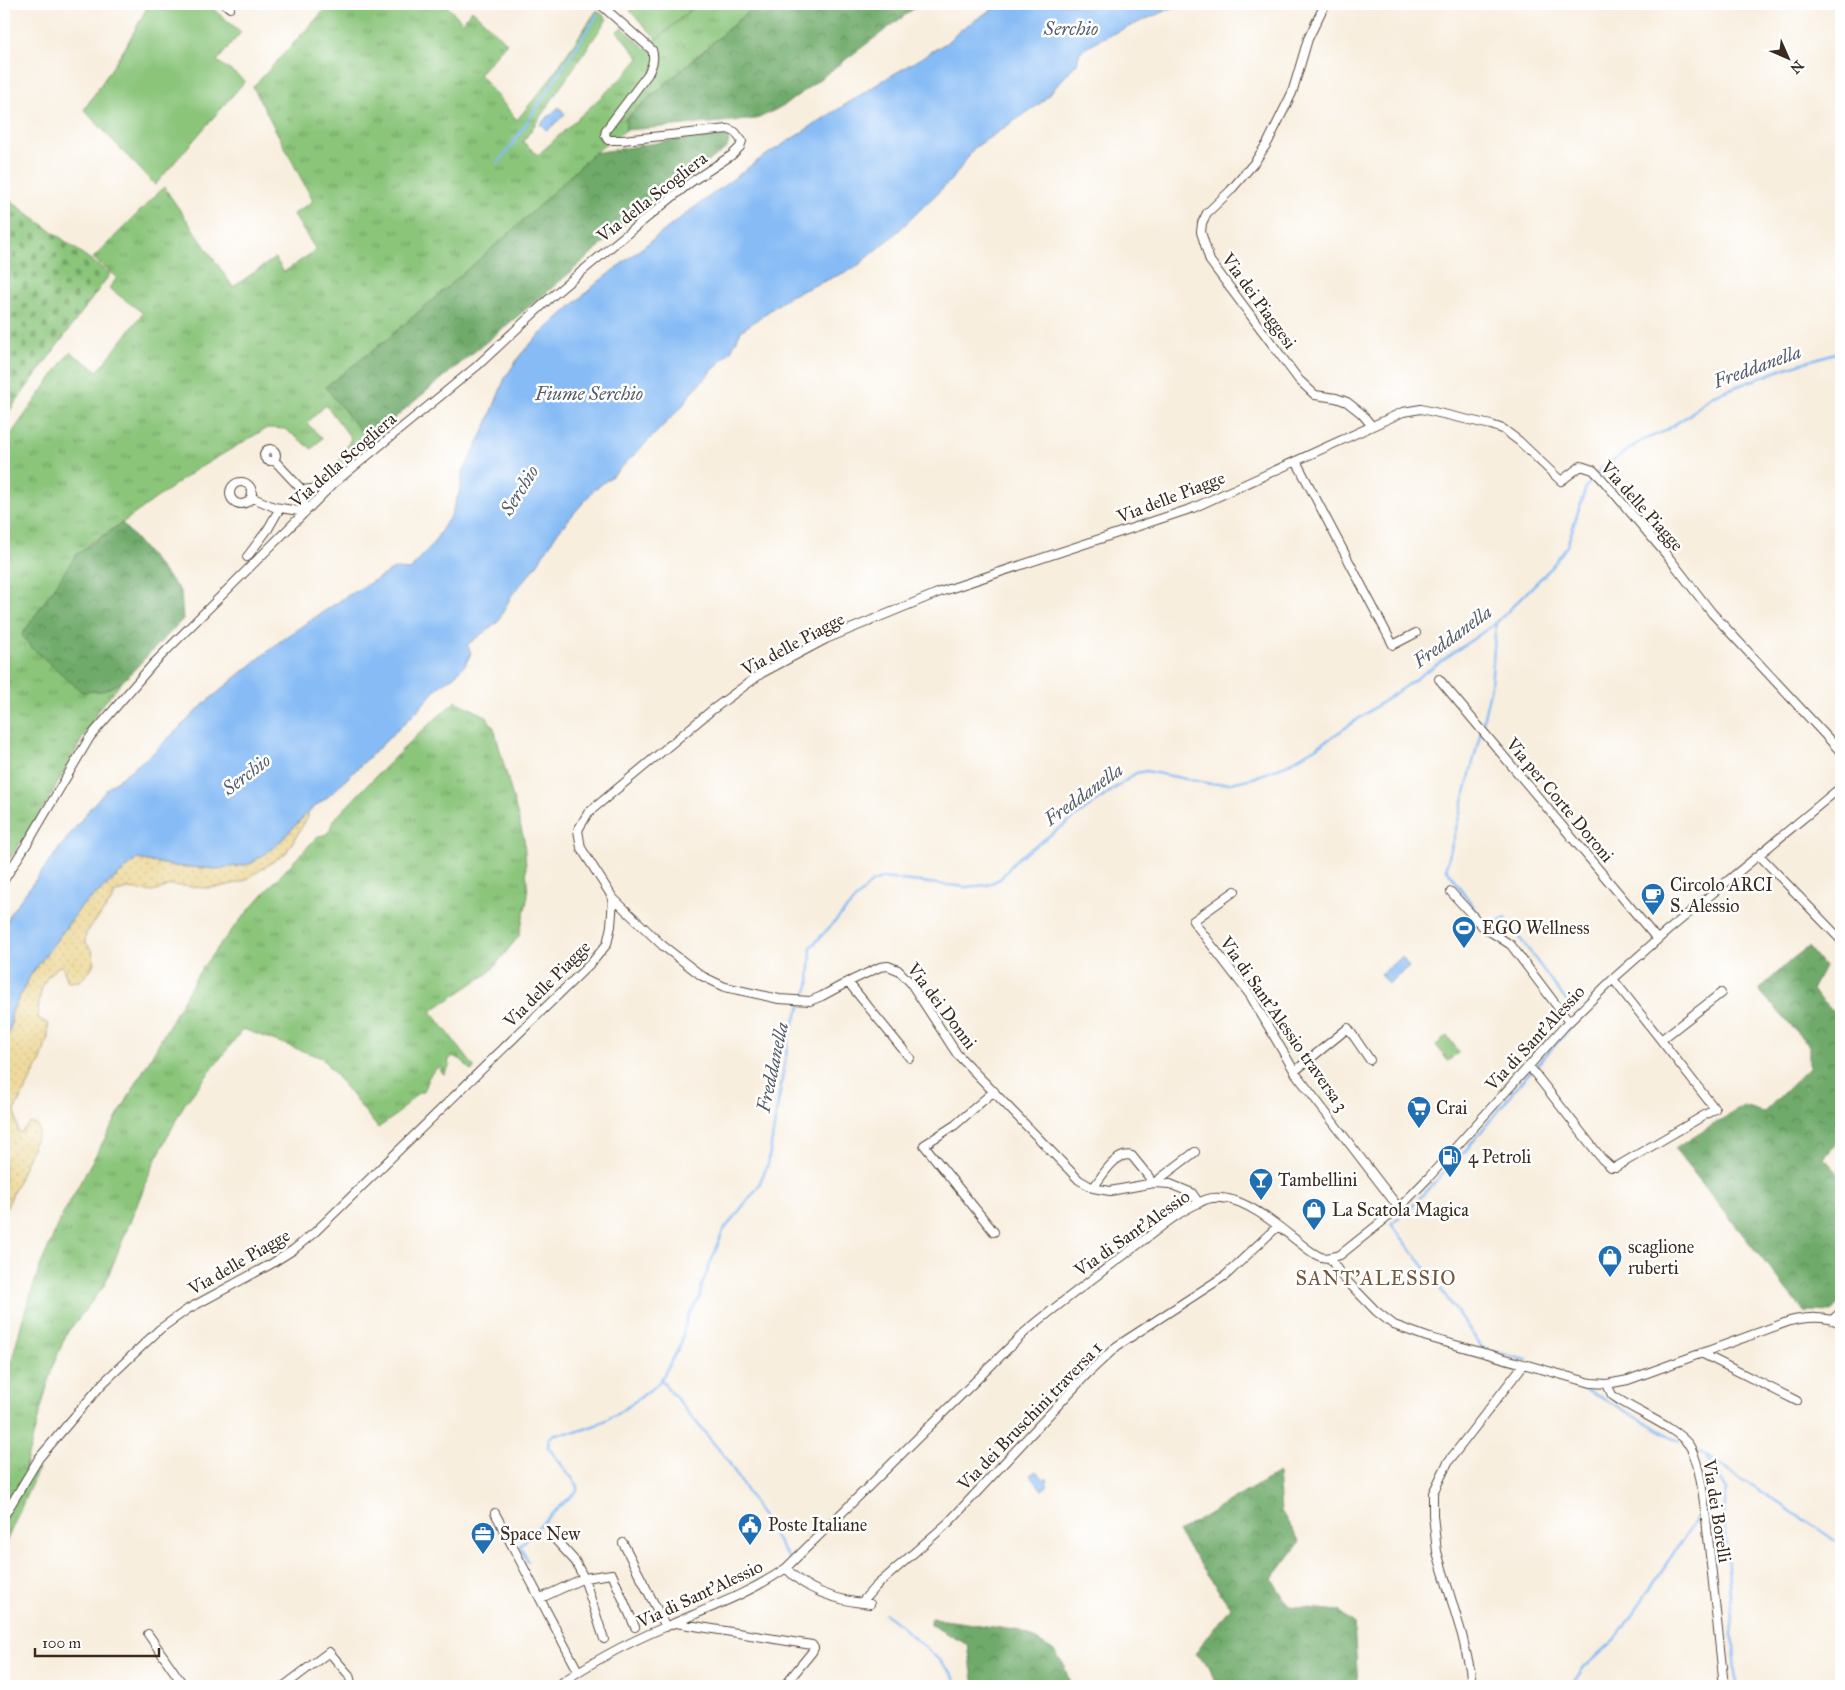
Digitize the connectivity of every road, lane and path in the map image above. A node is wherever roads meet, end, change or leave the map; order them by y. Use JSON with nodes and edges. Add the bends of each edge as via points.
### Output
{"nodes":[{"id":1,"x":600,"y":4,"type":"edge"},
{"id":2,"x":1325,"y":4,"type":"edge"},
{"id":3,"x":1372,"y":426,"type":"junction"},
{"id":4,"x":274,"y":460,"type":"dead end"},
{"id":5,"x":1296,"y":461,"type":"junction"},
{"id":6,"x":330,"y":487,"type":"junction"},
{"id":7,"x":302,"y":490,"type":"junction"},
{"id":8,"x":251,"y":498,"type":"dead end"},
{"id":9,"x":303,"y":500,"type":"junction"},
{"id":10,"x":280,"y":508,"type":"junction"},
{"id":11,"x":292,"y":509,"type":"junction"},
{"id":12,"x":305,"y":512,"type":"junction"},
{"id":13,"x":247,"y":557,"type":"dead end"},
{"id":14,"x":1416,"y":633,"type":"dead end"},
{"id":15,"x":1440,"y":679,"type":"dead end"},
{"id":16,"x":1841,"y":752,"type":"edge"},
{"id":17,"x":1841,"y":787,"type":"edge"},
{"id":18,"x":1760,"y":856,"type":"junction"},
{"id":19,"x":4,"y":880,"type":"edge"},
{"id":20,"x":1235,"y":891,"type":"dead end"},
{"id":21,"x":1451,"y":892,"type":"dead end"},
{"id":22,"x":613,"y":898,"type":"junction"},
{"id":23,"x":1657,"y":939,"type":"junction"},
{"id":24,"x":1841,"y":940,"type":"edge"},
{"id":25,"x":1613,"y":978,"type":"junction"},
{"id":26,"x":848,"y":982,"type":"junction"},
{"id":27,"x":1721,"y":993,"type":"dead end"},
{"id":28,"x":1569,"y":1022,"type":"junction"},
{"id":29,"x":1661,"y":1040,"type":"junction"},
{"id":30,"x":910,"y":1058,"type":"dead end"},
{"id":31,"x":1370,"y":1060,"type":"dead end"},
{"id":32,"x":1531,"y":1069,"type":"junction"},
{"id":33,"x":1295,"y":1071,"type":"junction"},
{"id":34,"x":994,"y":1091,"type":"junction"},
{"id":35,"x":1196,"y":1152,"type":"dead end"},
{"id":36,"x":1152,"y":1183,"type":"junction"},
{"id":37,"x":1093,"y":1188,"type":"junction"},
{"id":38,"x":1199,"y":1203,"type":"junction"},
{"id":39,"x":1399,"y":1208,"type":"junction"},
{"id":40,"x":1278,"y":1226,"type":"junction"},
{"id":41,"x":994,"y":1232,"type":"dead end"},
{"id":42,"x":1330,"y":1258,"type":"junction"},
{"id":43,"x":1841,"y":1312,"type":"edge"},
{"id":44,"x":1832,"y":1320,"type":"junction"},
{"id":45,"x":1841,"y":1323,"type":"edge"},
{"id":46,"x":1701,"y":1353,"type":"junction"},
{"id":47,"x":1524,"y":1364,"type":"junction"},
{"id":48,"x":1607,"y":1384,"type":"junction"},
{"id":49,"x":1797,"y":1401,"type":"dead end"},
{"id":50,"x":495,"y":1513,"type":"dead end"},
{"id":51,"x":4,"y":1516,"type":"edge"},
{"id":52,"x":553,"y":1538,"type":"dead end"},
{"id":53,"x":623,"y":1544,"type":"dead end"},
{"id":54,"x":786,"y":1568,"type":"junction"},
{"id":55,"x":584,"y":1578,"type":"junction"},
{"id":56,"x":541,"y":1598,"type":"junction"},
{"id":57,"x":861,"y":1603,"type":"junction"},
{"id":58,"x":870,"y":1604,"type":"dead end"},
{"id":59,"x":675,"y":1623,"type":"junction"},
{"id":60,"x":666,"y":1626,"type":"junction"},
{"id":61,"x":635,"y":1627,"type":"dead end"},
{"id":62,"x":148,"y":1634,"type":"dead end"},
{"id":63,"x":604,"y":1639,"type":"dead end"},
{"id":64,"x":578,"y":1671,"type":"junction"},
{"id":65,"x":184,"y":1686,"type":"edge"},
{"id":66,"x":284,"y":1686,"type":"edge"},
{"id":67,"x":352,"y":1686,"type":"edge"},
{"id":68,"x":557,"y":1686,"type":"edge"},
{"id":69,"x":784,"y":1686,"type":"edge"},
{"id":70,"x":1472,"y":1686,"type":"edge"},
{"id":71,"x":1724,"y":1686,"type":"edge"}],
"edges":[{"from":1,"to":6,"type":"street","name":"Via della Scogliera","via":[[652,50],[654,56],[652,66],[606,130],[608,140],[728,129],[742,141],[740,147],[624,236],[550,298],[477,366]]},
{"from":2,"to":3,"type":"street","name":"Via dei Piaggesi","via":[[1308,40],[1292,93],[1268,142],[1254,164],[1207,213],[1201,232],[1210,261],[1299,380],[1315,395],[1347,402]]},
{"from":3,"to":5,"type":"street","name":"Via delle Piagge"},
{"from":3,"to":16,"type":"street","name":"Via delle Piagge","via":[[1403,412],[1421,409],[1502,429],[1561,481],[1581,466],[1593,470],[1645,528],[1712,613]]},
{"from":4,"to":7,"type":"street"},
{"from":5,"to":14,"type":"street","via":[[1393,645]]},
{"from":5,"to":22,"type":"street","name":"Via delle Piagge","via":[[1193,508],[940,592],[826,639],[762,673],[712,710],[588,813],[578,830],[581,848]]},
{"from":6,"to":7,"type":"street"},
{"from":6,"to":12,"type":"street","name":"Via della Scogliera"},
{"from":7,"to":9,"type":"street"},
{"from":8,"to":10,"type":"street"},
{"from":9,"to":11,"type":"street"},
{"from":9,"to":12,"type":"street"},
{"from":10,"to":11,"type":"street"},
{"from":10,"to":13,"type":"street"},
{"from":11,"to":12,"type":"street"},
{"from":12,"to":19,"type":"street","name":"Via della Scogliera","via":[[153,664],[90,737]]},
{"from":15,"to":23,"type":"street","name":"Via per Corte Doroni"},
{"from":17,"to":18,"type":"street","name":"Via di Sant'Alessio"},
{"from":18,"to":23,"type":"street","name":"Via di Sant'Alessio"},
{"from":18,"to":24,"type":"street"},
{"from":20,"to":33,"type":"street","name":"Via di Sant'Alessio traversa 3","via":[[1193,921],[1250,995]]},
{"from":21,"to":28,"type":"street","via":[[1483,927],[1511,945]]},
{"from":22,"to":26,"type":"street","name":"Via dei Donni","via":[[662,945],[702,976],[725,987],[779,999],[810,1001]]},
{"from":22,"to":51,"type":"street","name":"Via delle Piagge","via":[[607,944],[593,961],[315,1232],[271,1264],[188,1309],[160,1329],[103,1382],[39,1458]]},
{"from":23,"to":25,"type":"street","name":"Via di Sant'Alessio"},
{"from":25,"to":28,"type":"street","name":"Via di Sant'Alessio"},
{"from":25,"to":29,"type":"street"},
{"from":26,"to":30,"type":"street"},
{"from":26,"to":34,"type":"street","name":"Via dei Donni","via":[[880,967],[898,970],[910,982],[957,1054]]},
{"from":27,"to":29,"type":"street"},
{"from":28,"to":32,"type":"street","name":"Via di Sant'Alessio"},
{"from":29,"to":32,"type":"street","via":[[1715,1109],[1616,1167],[1602,1159]]},
{"from":31,"to":33,"type":"street","via":[[1348,1028]]},
{"from":32,"to":39,"type":"street","name":"Via di Sant'Alessio"},
{"from":33,"to":39,"type":"street","name":"Via di Sant'Alessio traversa 3"},
{"from":34,"to":37,"type":"street","name":"Via dei Donni","via":[[1079,1180]]},
{"from":34,"to":41,"type":"street","via":[[955,1125],[924,1145]]},
{"from":35,"to":36,"type":"street"},
{"from":36,"to":37,"type":"street","via":[[1110,1191]]},
{"from":36,"to":37,"type":"street","via":[[1128,1154],[1110,1165]]},
{"from":36,"to":38,"type":"street","via":[[1184,1188]]},
{"from":38,"to":40,"type":"street","name":"Via di Sant'Alessio","via":[[1210,1198],[1232,1200]]},
{"from":38,"to":54,"type":"street","name":"Via di Sant'Alessio","via":[[1133,1248],[1025,1332]]},
{"from":39,"to":42,"type":"street","name":"Via di Sant'Alessio","via":[[1340,1256]]},
{"from":40,"to":42,"type":"street","name":"Via di Sant'Alessio","via":[[1315,1255]]},
{"from":40,"to":57,"type":"street","name":"Via dei Bruschini traversa 1","via":[[1226,1275],[1117,1346],[949,1522]]},
{"from":42,"to":47,"type":"street","via":[[1341,1276],[1394,1325]]},
{"from":43,"to":44,"type":"street"},
{"from":44,"to":45,"type":"street"},
{"from":44,"to":46,"type":"street","via":[[1811,1317],[1790,1321]]},
{"from":46,"to":48,"type":"street","via":[[1628,1380]]},
{"from":46,"to":49,"type":"street"},
{"from":47,"to":48,"type":"street"},
{"from":47,"to":70,"type":"street","via":[[1448,1462],[1433,1493],[1437,1552],[1462,1635]]},
{"from":48,"to":71,"type":"street","name":"Via dei Borelli","via":[[1612,1395],[1678,1435],[1694,1454],[1705,1514]]},
{"from":50,"to":56,"type":"street"},
{"from":52,"to":55,"type":"street","via":[[576,1561]]},
{"from":53,"to":60,"type":"street"},
{"from":54,"to":57,"type":"street","via":[[808,1587],[834,1598]]},
{"from":54,"to":59,"type":"street","name":"Via di Sant'Alessio","via":[[746,1592]]},
{"from":55,"to":56,"type":"street"},
{"from":55,"to":61,"type":"street","via":[[612,1574]]},
{"from":55,"to":63,"type":"street"},
{"from":56,"to":64,"type":"street"},
{"from":57,"to":58,"type":"street"},
{"from":59,"to":60,"type":"street","name":"Via di Sant'Alessio"},
{"from":59,"to":69,"type":"street","via":[[812,1645],[812,1652]]},
{"from":60,"to":64,"type":"street","name":"Via di Sant'Alessio"},
{"from":62,"to":65,"type":"street"},
{"from":64,"to":68,"type":"street","name":"Via di Sant'Alessio"},
{"from":66,"to":67,"type":"street","via":[[329,1652],[349,1674]]}]}
